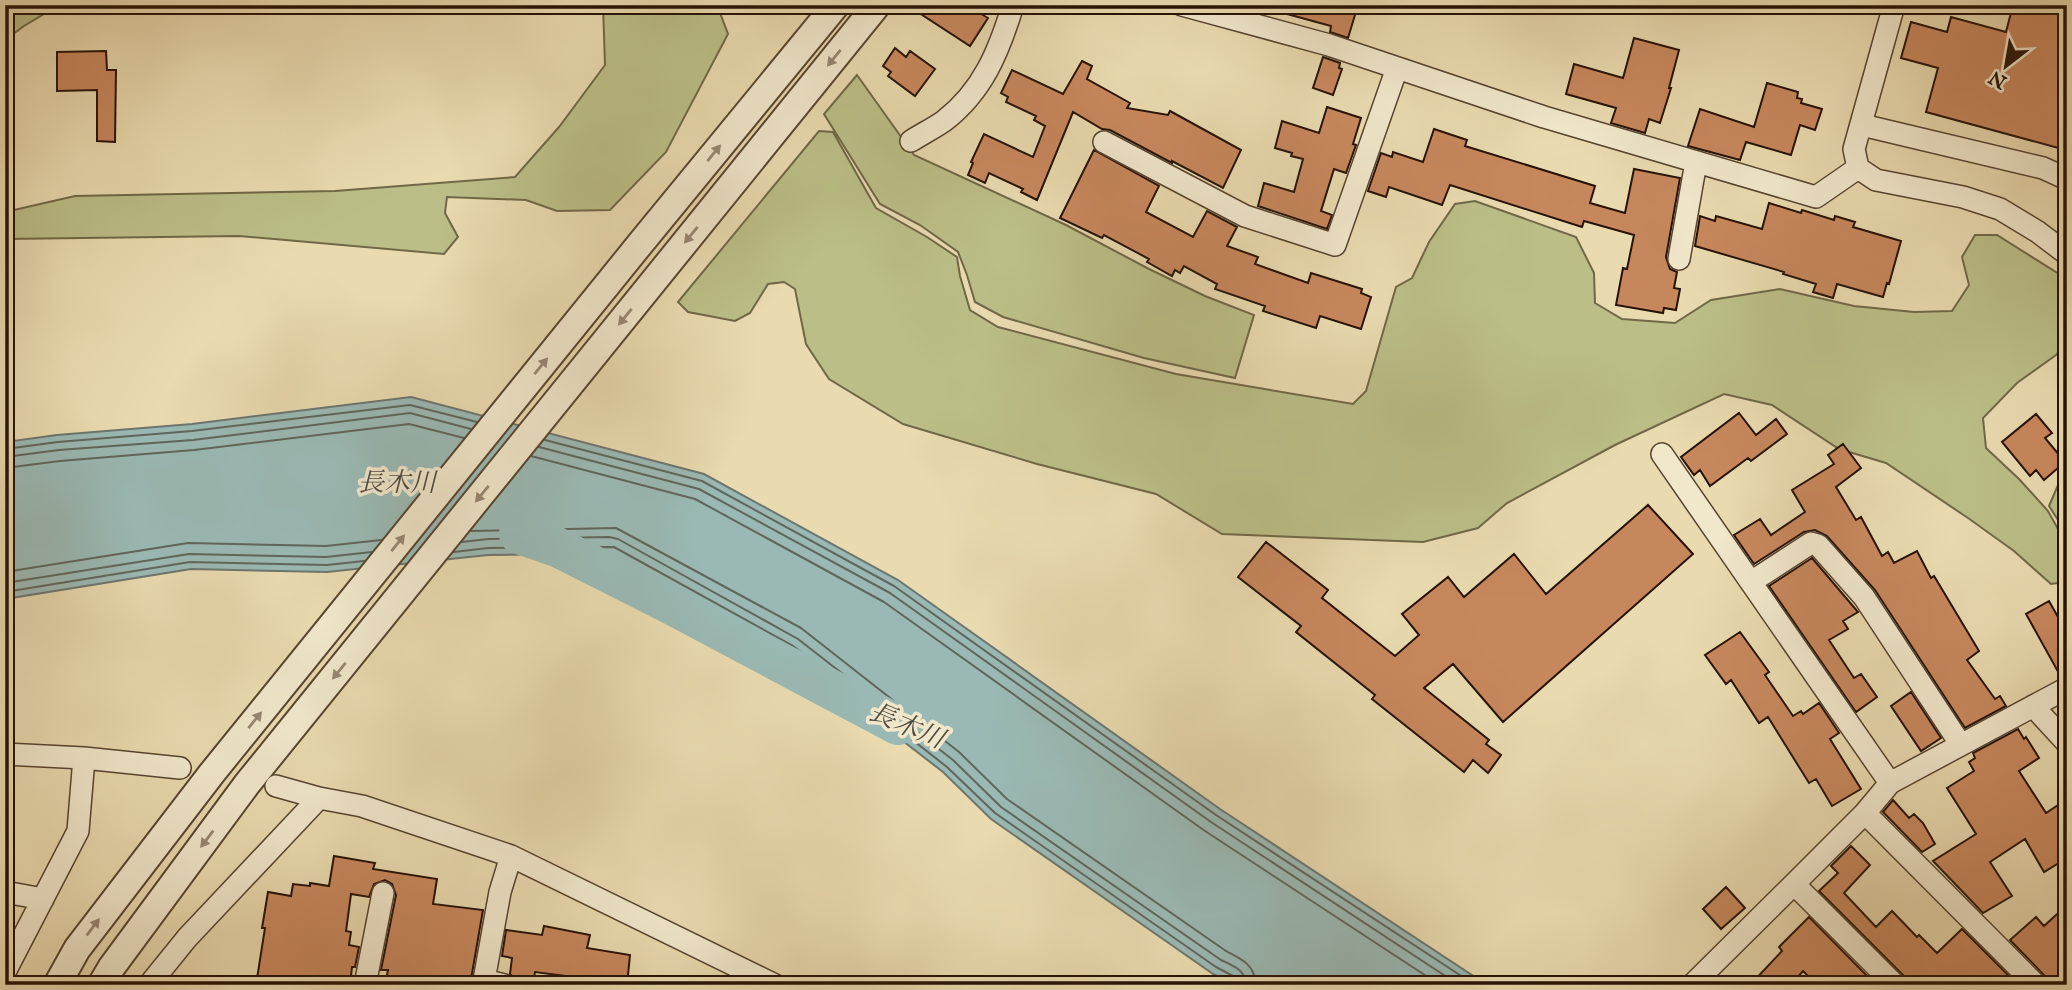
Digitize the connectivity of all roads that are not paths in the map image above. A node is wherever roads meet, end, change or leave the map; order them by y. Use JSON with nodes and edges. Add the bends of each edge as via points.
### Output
{"nodes":[{"id":1,"x":836,"y":5,"type":"edge"},
{"id":2,"x":877,"y":5,"type":"edge"},
{"id":3,"x":1013,"y":5,"type":"edge"},
{"id":4,"x":1182,"y":5,"type":"edge"},
{"id":5,"x":1894,"y":5,"type":"edge"},
{"id":6,"x":1397,"y":68,"type":"junction"},
{"id":7,"x":1862,"y":125,"type":"junction"},
{"id":8,"x":911,"y":141,"type":"dead end"},
{"id":9,"x":1104,"y":142,"type":"dead end"},
{"id":10,"x":1696,"y":162,"type":"junction"},
{"id":11,"x":1858,"y":168,"type":"junction"},
{"id":12,"x":2067,"y":179,"type":"edge"},
{"id":13,"x":2067,"y":254,"type":"edge"},
{"id":14,"x":1679,"y":259,"type":"dead end"},
{"id":15,"x":1662,"y":454,"type":"dead end"},
{"id":16,"x":1751,"y":582,"type":"junction"},
{"id":17,"x":2067,"y":688,"type":"edge"},
{"id":18,"x":2033,"y":706,"type":"junction"},
{"id":19,"x":2067,"y":743,"type":"edge"},
{"id":20,"x":1961,"y":745,"type":"junction"},
{"id":21,"x":5,"y":754,"type":"edge"},
{"id":22,"x":84,"y":758,"type":"junction"},
{"id":23,"x":180,"y":768,"type":"dead end"},
{"id":24,"x":1891,"y":783,"type":"junction"},
{"id":25,"x":276,"y":786,"type":"dead end"},
{"id":26,"x":318,"y":798,"type":"junction"},
{"id":27,"x":1865,"y":813,"type":"junction"},
{"id":28,"x":511,"y":856,"type":"junction"},
{"id":29,"x":1794,"y":884,"type":"junction"},
{"id":30,"x":5,"y":892,"type":"edge"},
{"id":31,"x":383,"y":893,"type":"dead end"},
{"id":32,"x":43,"y":899,"type":"junction"},
{"id":33,"x":5,"y":972,"type":"edge"},
{"id":34,"x":57,"y":985,"type":"edge"},
{"id":35,"x":101,"y":985,"type":"edge"},
{"id":36,"x":149,"y":985,"type":"edge"},
{"id":37,"x":365,"y":985,"type":"edge"},
{"id":38,"x":504,"y":985,"type":"edge"},
{"id":39,"x":775,"y":985,"type":"edge"},
{"id":40,"x":1692,"y":985,"type":"edge"},
{"id":41,"x":1895,"y":985,"type":"edge"},
{"id":42,"x":2036,"y":985,"type":"edge"}],
"edges":[{"from":34,"to":1,"type":"street","one_way":true,"via":[[77,949],[212,773]]},
{"from":2,"to":35,"type":"street","one_way":true,"via":[[247,784]]},
{"from":3,"to":8,"type":"street","via":[[980,85],[944,120]]},
{"from":4,"to":6,"type":"street"},
{"from":5,"to":7,"type":"street"},
{"from":6,"to":9,"type":"street","via":[[1335,245],[1245,216]]},
{"from":6,"to":10,"type":"street"},
{"from":7,"to":11,"type":"street","via":[[1854,149]]},
{"from":7,"to":12,"type":"street","via":[[2043,168]]},
{"from":10,"to":11,"type":"street","via":[[1816,197]]},
{"from":10,"to":14,"type":"street"},
{"from":11,"to":13,"type":"street","via":[[1876,180],[2000,209]]},
{"from":15,"to":16,"type":"street"},
{"from":16,"to":20,"type":"street","via":[[1811,543],[1818,545],[1864,597]]},
{"from":16,"to":24,"type":"street"},
{"from":17,"to":18,"type":"street"},
{"from":18,"to":19,"type":"street"},
{"from":18,"to":20,"type":"street"},
{"from":20,"to":24,"type":"street"},
{"from":21,"to":22,"type":"street"},
{"from":22,"to":23,"type":"street"},
{"from":22,"to":32,"type":"street","via":[[78,831]]},
{"from":24,"to":27,"type":"street"},
{"from":25,"to":26,"type":"street"},
{"from":26,"to":28,"type":"street","via":[[362,806]]},
{"from":26,"to":36,"type":"street"},
{"from":27,"to":29,"type":"street"},
{"from":27,"to":42,"type":"street"},
{"from":28,"to":38,"type":"street","via":[[484,980]]},
{"from":28,"to":39,"type":"street"},
{"from":29,"to":40,"type":"street"},
{"from":29,"to":41,"type":"street"},
{"from":30,"to":32,"type":"street"},
{"from":31,"to":37,"type":"street"},
{"from":32,"to":33,"type":"street"}]}
